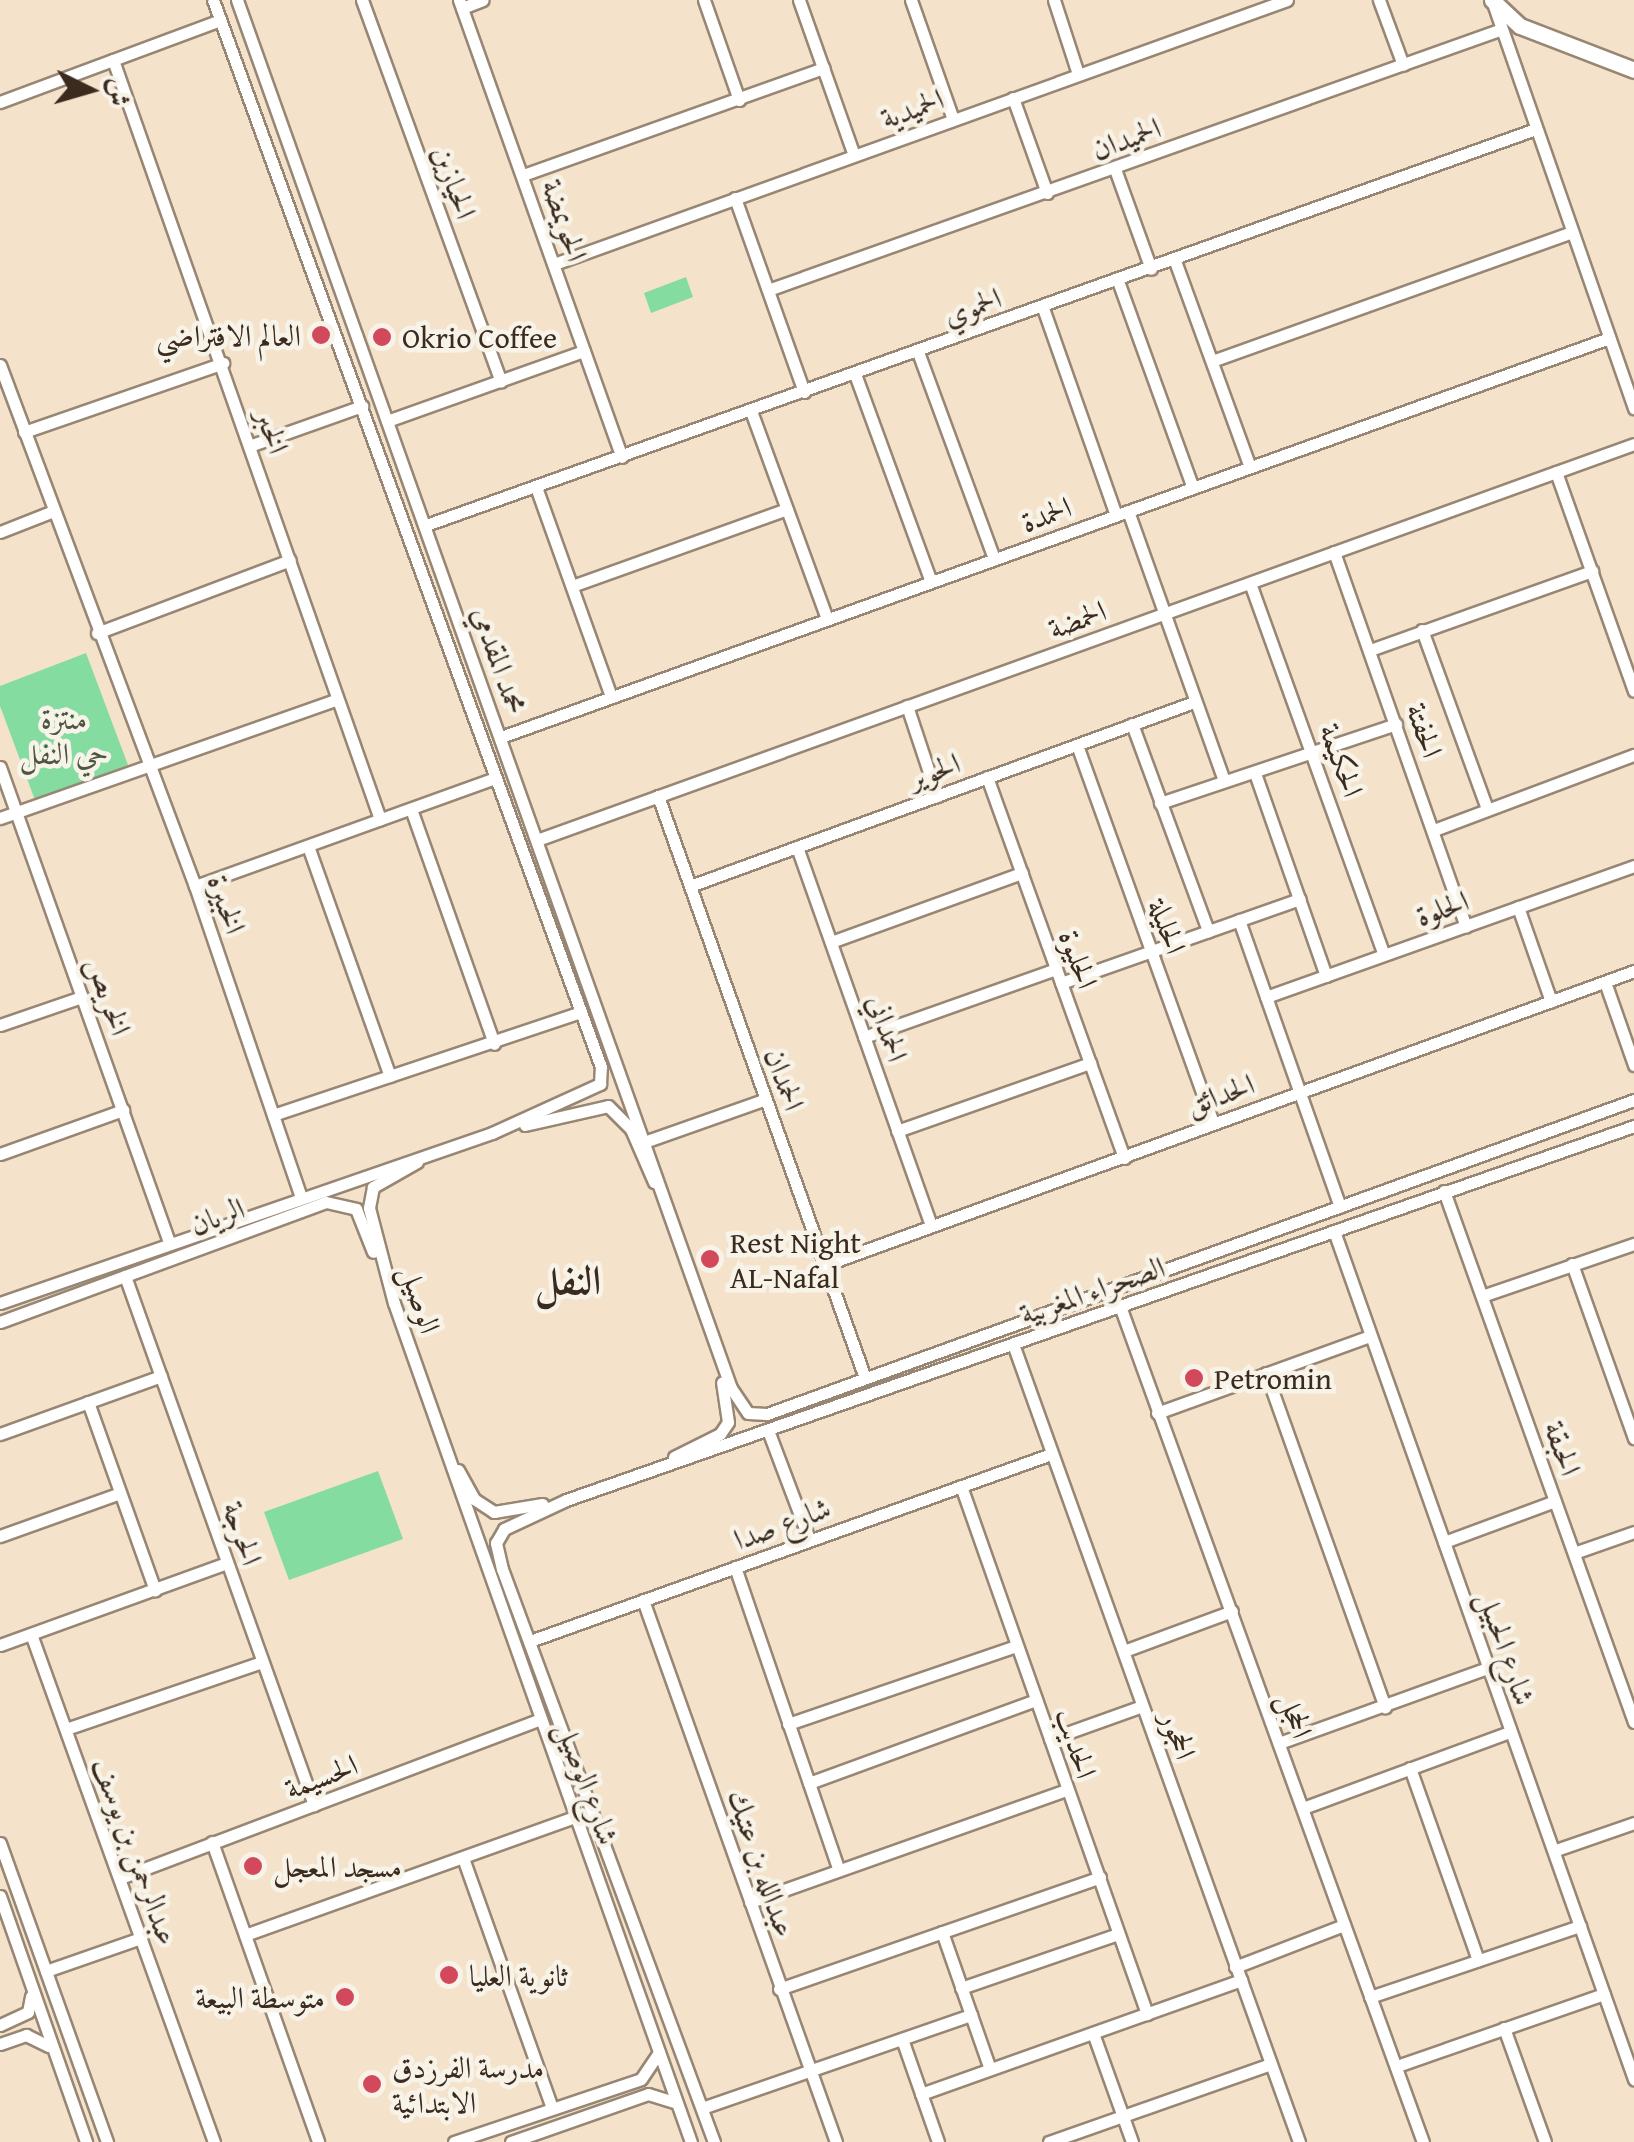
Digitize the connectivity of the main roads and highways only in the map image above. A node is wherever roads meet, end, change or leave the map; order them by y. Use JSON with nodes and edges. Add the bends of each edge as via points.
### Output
{"nodes":[{"id":1,"x":1493,"y":3,"type":"edge"},
{"id":2,"x":1634,"y":70,"type":"edge"}],
"edges":[{"from":1,"to":2,"type":"main road","via":[[1520,26]]}]}
